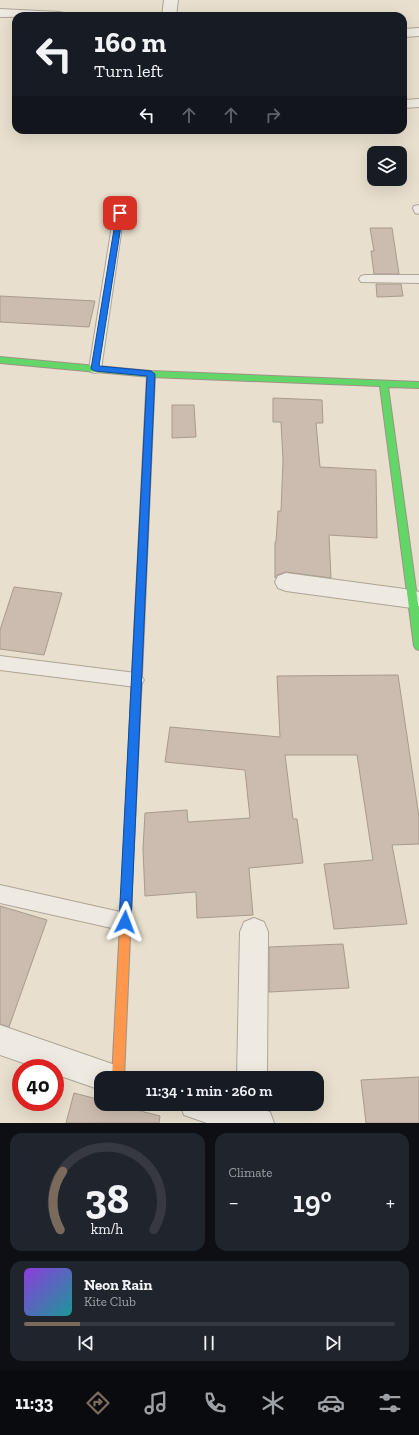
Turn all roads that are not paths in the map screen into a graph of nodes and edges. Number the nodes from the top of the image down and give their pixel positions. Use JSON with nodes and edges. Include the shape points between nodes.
{"nodes":[{"id":1,"x":171,"y":0,"type":"edge"},
{"id":2,"x":0,"y":12,"type":"edge"},
{"id":3,"x":170,"y":12,"type":"edge"},
{"id":4,"x":12,"y":13,"type":"edge"},
{"id":5,"x":419,"y":32,"type":"edge"},
{"id":6,"x":407,"y":33,"type":"edge"},
{"id":7,"x":419,"y":103,"type":"edge"},
{"id":8,"x":407,"y":104,"type":"edge"},
{"id":9,"x":418,"y":208,"type":"edge"},
{"id":10,"x":419,"y":212,"type":"edge"},
{"id":11,"x":120,"y":213,"type":"dead end"},
{"id":12,"x":365,"y":279,"type":"dead end"},
{"id":13,"x":419,"y":279,"type":"edge"},
{"id":14,"x":0,"y":360,"type":"edge"},
{"id":15,"x":95,"y":369,"type":"junction"},
{"id":16,"x":151,"y":374,"type":"junction"},
{"id":17,"x":384,"y":384,"type":"junction"},
{"id":18,"x":419,"y":385,"type":"edge"},
{"id":19,"x":286,"y":582,"type":"dead end"},
{"id":20,"x":412,"y":599,"type":"junction"},
{"id":21,"x":419,"y":646,"type":"edge"},
{"id":22,"x":0,"y":663,"type":"edge"},
{"id":23,"x":136,"y":680,"type":"junction"},
{"id":24,"x":0,"y":894,"type":"edge"},
{"id":25,"x":125,"y":922,"type":"junction"},
{"id":26,"x":254,"y":932,"type":"dead end"},
{"id":27,"x":0,"y":1040,"type":"edge"},
{"id":28,"x":118,"y":1071,"type":"edge"},
{"id":29,"x":252,"y":1071,"type":"edge"},
{"id":30,"x":94,"y":1072,"type":"edge"},
{"id":31,"x":229,"y":1111,"type":"edge"},
{"id":32,"x":254,"y":1116,"type":"edge"}],
"edges":[{"from":1,"to":3,"type":"street"},
{"from":2,"to":4,"type":"street"},
{"from":5,"to":6,"type":"street"},
{"from":7,"to":8,"type":"street"},
{"from":9,"to":10,"type":"lane"},
{"from":11,"to":15,"type":"lane"},
{"from":12,"to":13,"type":"lane"},
{"from":14,"to":15,"type":"street"},
{"from":15,"to":16,"type":"street"},
{"from":16,"to":17,"type":"street"},
{"from":16,"to":23,"type":"street"},
{"from":17,"to":18,"type":"street"},
{"from":17,"to":20,"type":"street"},
{"from":19,"to":20,"type":"street"},
{"from":20,"to":21,"type":"street"},
{"from":22,"to":23,"type":"lane"},
{"from":23,"to":25,"type":"street"},
{"from":24,"to":25,"type":"lane"},
{"from":25,"to":28,"type":"street"},
{"from":26,"to":29,"type":"street"},
{"from":27,"to":30,"type":"street"},
{"from":31,"to":32,"type":"street"}]}
